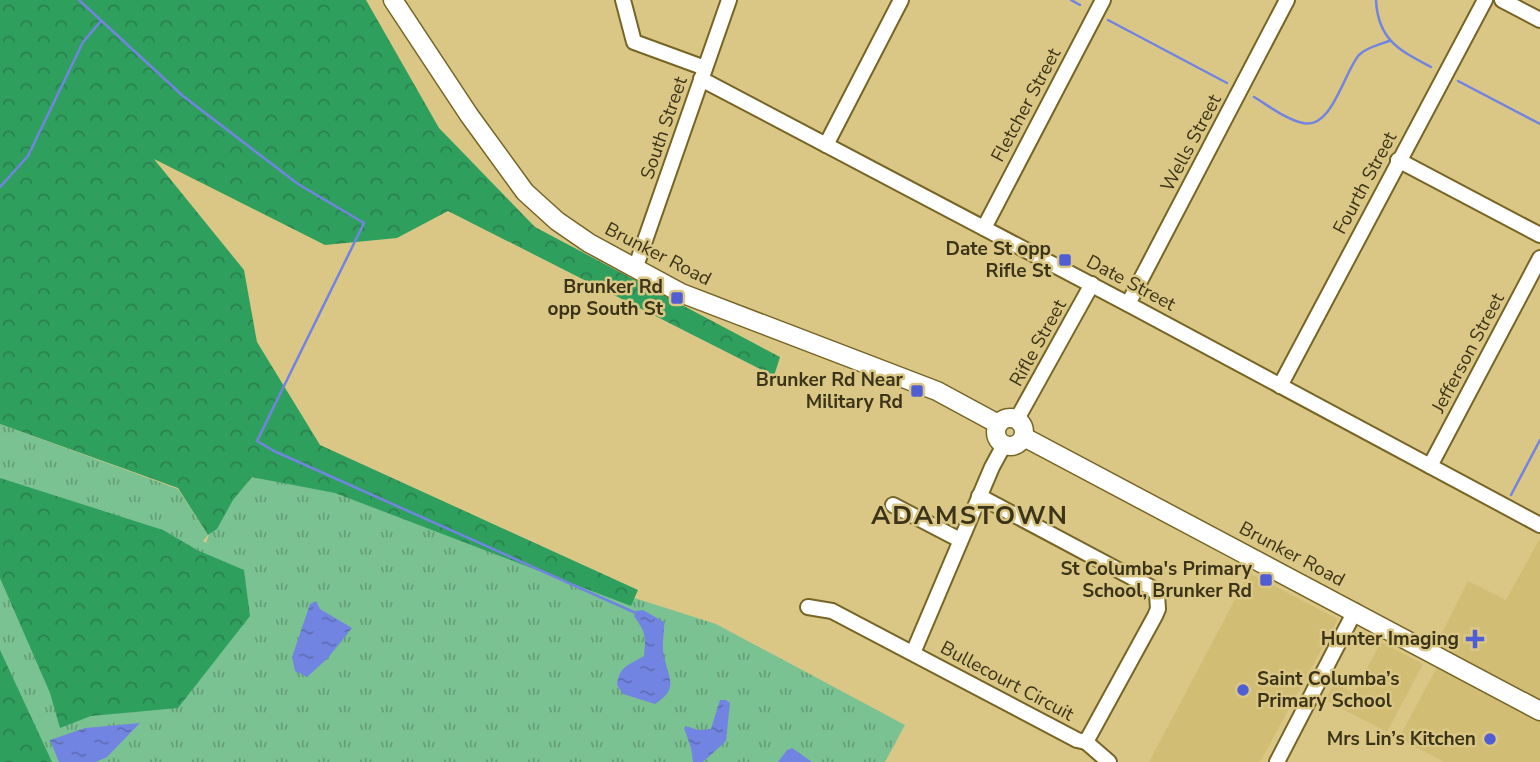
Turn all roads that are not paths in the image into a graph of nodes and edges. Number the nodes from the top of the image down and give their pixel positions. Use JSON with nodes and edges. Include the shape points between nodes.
{"nodes":[{"id":1,"x":393,"y":0,"type":"edge"},
{"id":2,"x":623,"y":0,"type":"edge"},
{"id":3,"x":729,"y":0,"type":"edge"},
{"id":4,"x":901,"y":0,"type":"edge"},
{"id":5,"x":1102,"y":0,"type":"edge"},
{"id":6,"x":1287,"y":0,"type":"edge"},
{"id":7,"x":1485,"y":0,"type":"edge"},
{"id":8,"x":1502,"y":0,"type":"edge"},
{"id":9,"x":1540,"y":20,"type":"edge"},
{"id":10,"x":703,"y":74,"type":"junction"},
{"id":11,"x":826,"y":145,"type":"junction"},
{"id":12,"x":1398,"y":160,"type":"junction"},
{"id":13,"x":984,"y":228,"type":"junction"},
{"id":14,"x":1540,"y":235,"type":"edge"},
{"id":15,"x":1540,"y":258,"type":"edge"},
{"id":16,"x":635,"y":269,"type":"junction"},
{"id":17,"x":1092,"y":284,"type":"junction"},
{"id":18,"x":1128,"y":303,"type":"junction"},
{"id":19,"x":1280,"y":386,"type":"junction"},
{"id":20,"x":1017,"y":419,"type":"junction"},
{"id":21,"x":999,"y":424,"type":"junction"},
{"id":22,"x":1024,"y":437,"type":"junction"},
{"id":23,"x":1004,"y":445,"type":"junction"},
{"id":24,"x":1430,"y":466,"type":"junction"},
{"id":25,"x":979,"y":496,"type":"junction"},
{"id":26,"x":893,"y":505,"type":"dead end"},
{"id":27,"x":1540,"y":525,"type":"edge"},
{"id":28,"x":960,"y":540,"type":"junction"},
{"id":29,"x":808,"y":607,"type":"dead end"},
{"id":30,"x":1355,"y":611,"type":"junction"},
{"id":31,"x":913,"y":653,"type":"junction"},
{"id":32,"x":1540,"y":711,"type":"edge"},
{"id":33,"x":1086,"y":742,"type":"junction"},
{"id":34,"x":1109,"y":762,"type":"edge"},
{"id":35,"x":1277,"y":762,"type":"edge"}],
"edges":[{"from":1,"to":16,"type":"main road","name":"Brunker Road","via":[[525,192],[556,221]]},
{"from":2,"to":10,"type":"street","name":"Date Street","via":[[634,42]]},
{"from":3,"to":10,"type":"street","name":"South Street"},
{"from":4,"to":11,"type":"street"},
{"from":5,"to":13,"type":"street","name":"Fletcher Street"},
{"from":6,"to":18,"type":"street","name":"Wells Street"},
{"from":7,"to":12,"type":"street","name":"Fourth Street"},
{"from":8,"to":9,"type":"street"},
{"from":10,"to":11,"type":"street","name":"Date Street"},
{"from":10,"to":16,"type":"street","name":"South Street"},
{"from":11,"to":13,"type":"street","name":"Date Street"},
{"from":12,"to":14,"type":"street"},
{"from":12,"to":19,"type":"street","name":"Fourth Street"},
{"from":13,"to":17,"type":"street","name":"Date Street"},
{"from":15,"to":24,"type":"street","name":"Jefferson Street"},
{"from":16,"to":21,"type":"main road","name":"Brunker Road","via":[[681,292],[937,391]]},
{"from":17,"to":18,"type":"street","name":"Date Street"},
{"from":17,"to":20,"type":"street","name":"Rifle Street"},
{"from":18,"to":19,"type":"street","name":"Date Street"},
{"from":19,"to":24,"type":"street","name":"Date Street"},
{"from":20,"to":21,"type":"main road","via":[[1007,418]]},
{"from":20,"to":22,"type":"main road","via":[[1024,427]]},
{"from":21,"to":23,"type":"main road","via":[[997,436]]},
{"from":22,"to":23,"type":"main road","via":[[1016,445]]},
{"from":22,"to":30,"type":"main road","name":"Brunker Road"},
{"from":23,"to":25,"type":"street","name":"Bullecourt Circuit"},
{"from":24,"to":27,"type":"street","name":"Date Street"},
{"from":25,"to":28,"type":"street","name":"Bullecourt Circuit"},
{"from":25,"to":33,"type":"street","name":"Bullecourt Circuit","via":[[1157,594],[1155,616]]},
{"from":26,"to":28,"type":"street"},
{"from":28,"to":31,"type":"street","name":"Bullecourt Circuit"},
{"from":29,"to":31,"type":"street","via":[[832,611]]},
{"from":30,"to":32,"type":"main road","name":"Brunker Road"},
{"from":30,"to":35,"type":"street"},
{"from":31,"to":33,"type":"street","name":"Bullecourt Circuit"},
{"from":33,"to":34,"type":"street","name":"Bullecourt Circuit"}]}
